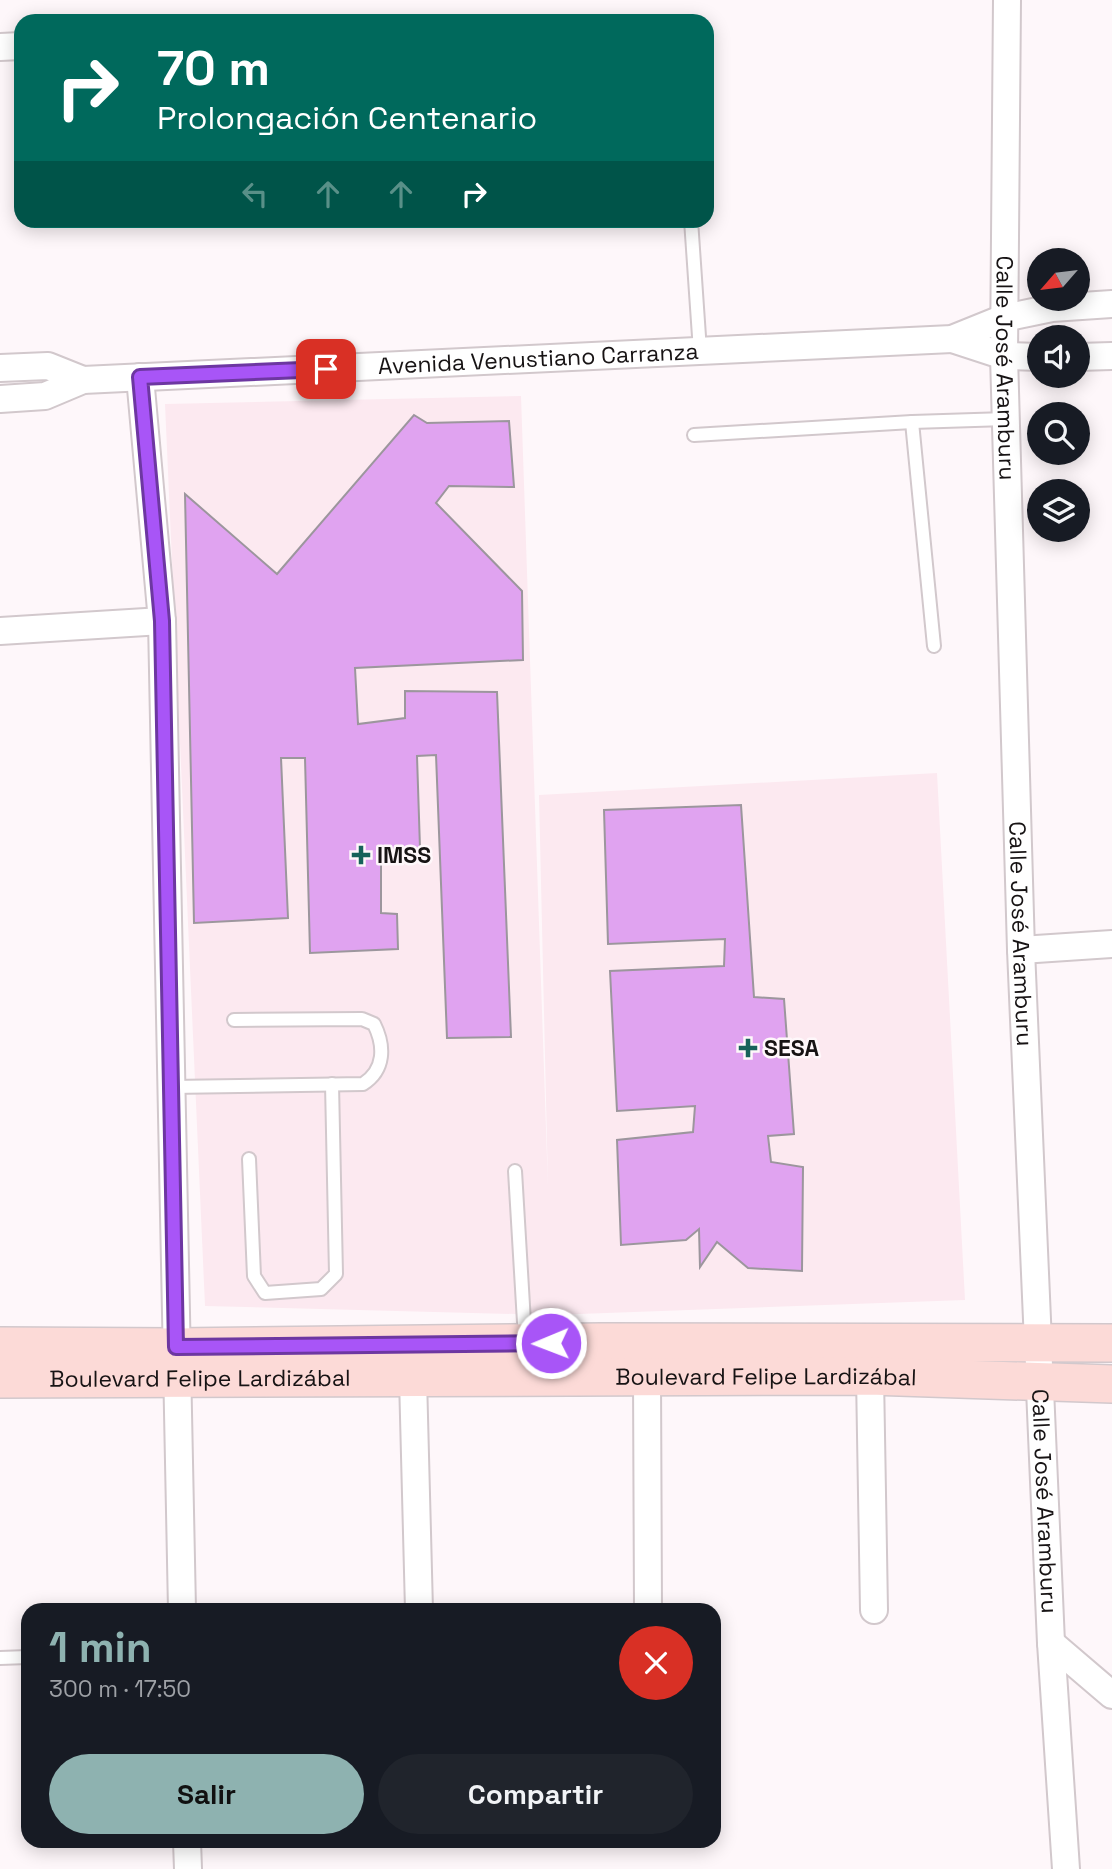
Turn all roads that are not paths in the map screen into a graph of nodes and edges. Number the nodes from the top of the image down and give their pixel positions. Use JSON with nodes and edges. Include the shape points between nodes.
{"nodes":[{"id":1,"x":1007,"y":0,"type":"edge"},
{"id":2,"x":692,"y":228,"type":"edge"},
{"id":3,"x":1112,"y":304,"type":"edge"},
{"id":4,"x":1004,"y":318,"type":"junction"},
{"id":5,"x":952,"y":339,"type":"junction"},
{"id":6,"x":700,"y":351,"type":"junction"},
{"id":7,"x":1004,"y":356,"type":"junction"},
{"id":8,"x":1112,"y":356,"type":"edge"},
{"id":9,"x":1027,"y":357,"type":"edge"},
{"id":10,"x":1090,"y":357,"type":"edge"},
{"id":11,"x":0,"y":368,"type":"edge"},
{"id":12,"x":140,"y":377,"type":"junction"},
{"id":13,"x":83,"y":380,"type":"junction"},
{"id":14,"x":0,"y":399,"type":"edge"},
{"id":15,"x":1006,"y":419,"type":"junction"},
{"id":16,"x":912,"y":422,"type":"junction"},
{"id":17,"x":694,"y":435,"type":"dead end"},
{"id":18,"x":162,"y":621,"type":"junction"},
{"id":19,"x":0,"y":631,"type":"edge"},
{"id":20,"x":934,"y":646,"type":"dead end"},
{"id":21,"x":1112,"y":944,"type":"edge"},
{"id":22,"x":1021,"y":950,"type":"junction"},
{"id":23,"x":234,"y":1020,"type":"dead end"},
{"id":24,"x":332,"y":1084,"type":"junction"},
{"id":25,"x":171,"y":1087,"type":"junction"},
{"id":26,"x":249,"y":1159,"type":"dead end"},
{"id":27,"x":515,"y":1171,"type":"dead end"},
{"id":28,"x":525,"y":1343,"type":"junction"},
{"id":29,"x":1112,"y":1343,"type":"edge"},
{"id":30,"x":1039,"y":1344,"type":"junction"},
{"id":31,"x":0,"y":1346,"type":"edge"},
{"id":32,"x":603,"y":1360,"type":"junction"},
{"id":33,"x":176,"y":1363,"type":"junction"},
{"id":34,"x":870,"y":1376,"type":"junction"},
{"id":35,"x":648,"y":1377,"type":"junction"},
{"id":36,"x":413,"y":1378,"type":"junction"},
{"id":37,"x":0,"y":1379,"type":"edge"},
{"id":38,"x":1040,"y":1382,"type":"junction"},
{"id":39,"x":1112,"y":1384,"type":"edge"},
{"id":40,"x":182,"y":1603,"type":"edge"},
{"id":41,"x":419,"y":1603,"type":"edge"},
{"id":42,"x":648,"y":1603,"type":"edge"},
{"id":43,"x":874,"y":1611,"type":"dead end"},
{"id":44,"x":1051,"y":1643,"type":"junction"},
{"id":45,"x":21,"y":1657,"type":"edge"},
{"id":46,"x":0,"y":1658,"type":"edge"},
{"id":47,"x":1112,"y":1695,"type":"edge"},
{"id":48,"x":187,"y":1848,"type":"edge"},
{"id":49,"x":188,"y":1869,"type":"edge"},
{"id":50,"x":1066,"y":1869,"type":"edge"}],
"edges":[{"from":1,"to":4,"type":"street","name":"Calle José Aramburu"},
{"from":2,"to":6,"type":"lane"},
{"from":3,"to":4,"type":"street","name":"Avenida Venustiano Carranza","via":[[1052,308]]},
{"from":4,"to":5,"type":"street","name":"Avenida Venustiano Carranza"},
{"from":4,"to":7,"type":"street","name":"Calle José Aramburu"},
{"from":5,"to":6,"type":"street","name":"Avenida Venustiano Carranza"},
{"from":5,"to":7,"type":"street","name":"Avenida Venustiano Carranza"},
{"from":6,"to":12,"type":"street","name":"Avenida Venustiano Carranza"},
{"from":7,"to":9,"type":"street","name":"Avenida Venustiano Carranza"},
{"from":7,"to":15,"type":"street","name":"Calle José Aramburu"},
{"from":8,"to":10,"type":"street"},
{"from":11,"to":13,"type":"street","name":"Avenida Venustiano Carranza","via":[[48,366]]},
{"from":12,"to":13,"type":"street","name":"Avenida Venustiano Carranza"},
{"from":12,"to":18,"type":"street"},
{"from":13,"to":14,"type":"street","name":"Avenida Venustiano Carranza","via":[[45,396]]},
{"from":15,"to":16,"type":"lane"},
{"from":15,"to":22,"type":"street","name":"Calle José Aramburu"},
{"from":16,"to":17,"type":"lane"},
{"from":16,"to":20,"type":"lane"},
{"from":18,"to":19,"type":"street"},
{"from":18,"to":25,"type":"street"},
{"from":21,"to":22,"type":"street"},
{"from":22,"to":30,"type":"street","name":"Calle José Aramburu"},
{"from":23,"to":24,"type":"lane","via":[[362,1019],[374,1024],[380,1035],[380,1065],[374,1077],[363,1084]]},
{"from":24,"to":25,"type":"lane"},
{"from":24,"to":26,"type":"lane","via":[[336,1274],[321,1289],[265,1293],[254,1276]]},
{"from":25,"to":33,"type":"street"},
{"from":27,"to":28,"type":"lane"},
{"from":28,"to":32,"type":"main road","name":"Boulevard Felipe Lardizábal"},
{"from":28,"to":33,"type":"main road","name":"Boulevard Felipe Lardizábal"},
{"from":29,"to":30,"type":"main road","name":"Boulevard Felipe Lardizábal"},
{"from":30,"to":32,"type":"main road","name":"Boulevard Felipe Lardizábal"},
{"from":30,"to":38,"type":"street","name":"Calle José Aramburu"},
{"from":31,"to":33,"type":"main road","name":"Boulevard Felipe Lardizábal"},
{"from":32,"to":35,"type":"main road","name":"Boulevard Felipe Lardizábal"},
{"from":32,"to":36,"type":"main road","name":"Boulevard Felipe Lardizábal"},
{"from":33,"to":36,"type":"main road","name":"Boulevard Felipe Lardizábal"},
{"from":33,"to":37,"type":"main road","name":"Boulevard Felipe Lardizábal"},
{"from":33,"to":40,"type":"street"},
{"from":34,"to":35,"type":"main road","name":"Boulevard Felipe Lardizábal"},
{"from":34,"to":38,"type":"main road","name":"Boulevard Felipe Lardizábal"},
{"from":34,"to":43,"type":"street"},
{"from":35,"to":42,"type":"street"},
{"from":36,"to":41,"type":"street"},
{"from":38,"to":39,"type":"main road","name":"Boulevard Felipe Lardizábal"},
{"from":38,"to":44,"type":"street","name":"Calle José Aramburu"},
{"from":44,"to":47,"type":"street"},
{"from":44,"to":50,"type":"street","name":"Calle José Aramburu"},
{"from":45,"to":46,"type":"lane"},
{"from":48,"to":49,"type":"street"}]}
